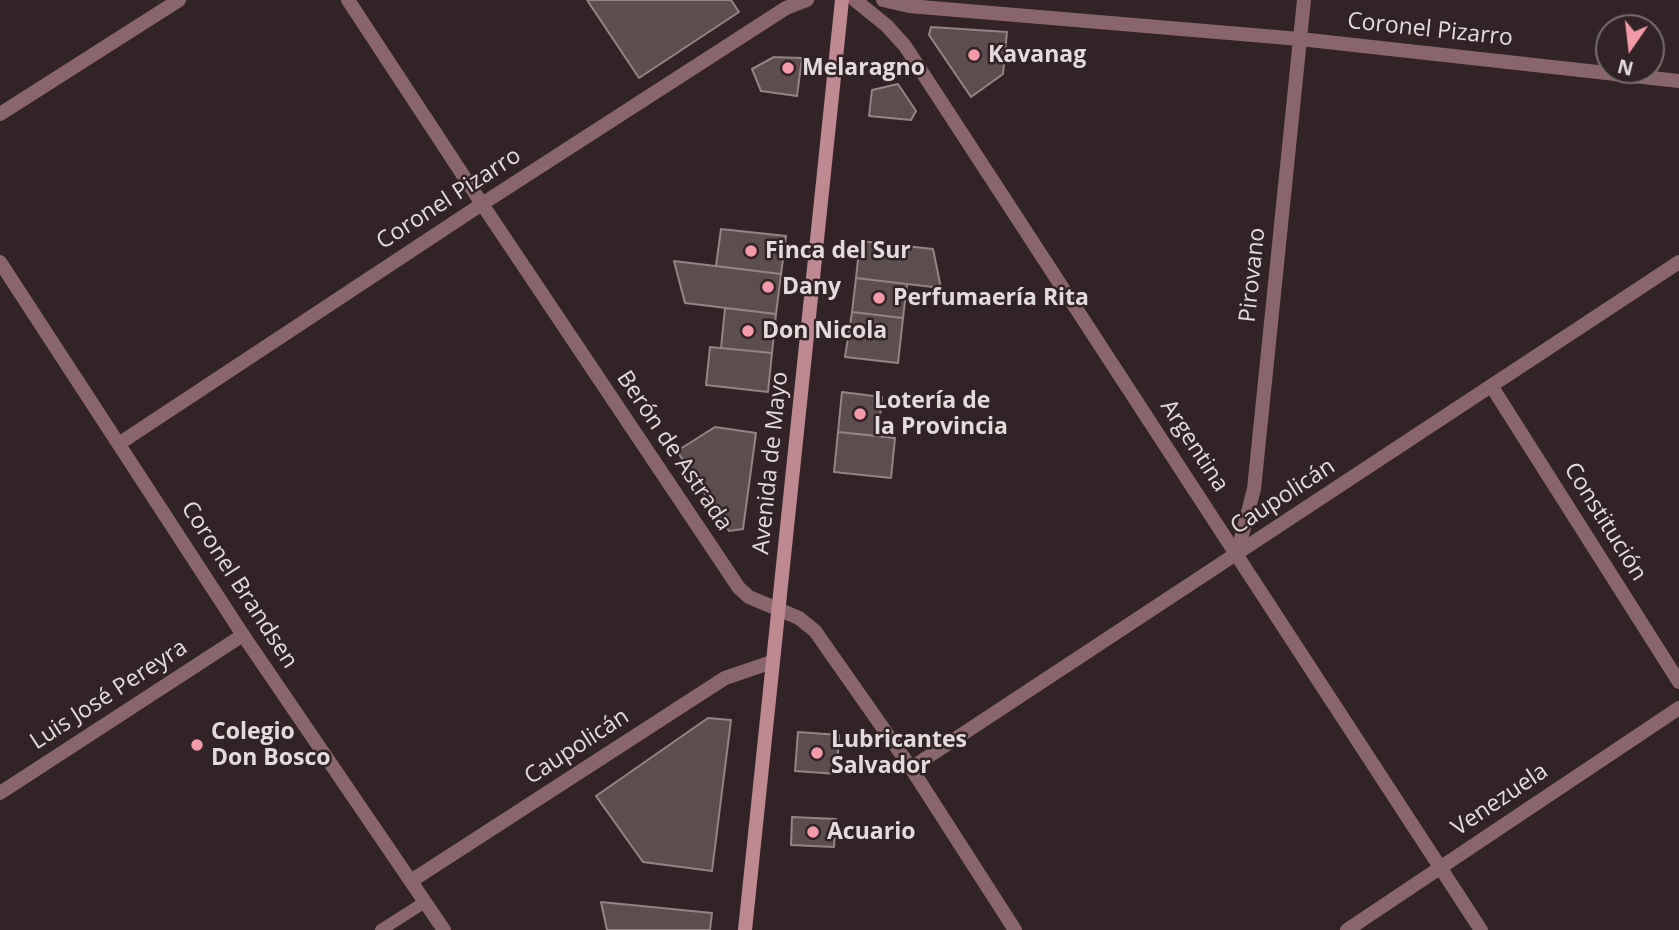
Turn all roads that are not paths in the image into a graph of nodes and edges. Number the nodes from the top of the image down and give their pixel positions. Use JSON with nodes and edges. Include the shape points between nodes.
{"nodes":[{"id":1,"x":179,"y":0,"type":"edge"},
{"id":2,"x":348,"y":0,"type":"edge"},
{"id":3,"x":807,"y":0,"type":"edge"},
{"id":4,"x":842,"y":0,"type":"edge"},
{"id":5,"x":855,"y":0,"type":"edge"},
{"id":6,"x":883,"y":0,"type":"edge"},
{"id":7,"x":1304,"y":0,"type":"edge"},
{"id":8,"x":1300,"y":38,"type":"junction"},
{"id":9,"x":1679,"y":81,"type":"edge"},
{"id":10,"x":0,"y":114,"type":"edge"},
{"id":11,"x":482,"y":204,"type":"junction"},
{"id":12,"x":1679,"y":262,"type":"edge"},
{"id":13,"x":2,"y":270,"type":"edge"},
{"id":14,"x":1492,"y":387,"type":"junction"},
{"id":15,"x":120,"y":443,"type":"junction"},
{"id":16,"x":1237,"y":554,"type":"junction"},
{"id":17,"x":778,"y":610,"type":"junction"},
{"id":18,"x":243,"y":635,"type":"junction"},
{"id":19,"x":772,"y":662,"type":"junction"},
{"id":20,"x":1679,"y":682,"type":"edge"},
{"id":21,"x":1679,"y":708,"type":"edge"},
{"id":22,"x":911,"y":768,"type":"junction"},
{"id":23,"x":0,"y":793,"type":"edge"},
{"id":24,"x":1440,"y":868,"type":"junction"},
{"id":25,"x":411,"y":881,"type":"junction"},
{"id":26,"x":425,"y":902,"type":"junction"},
{"id":27,"x":381,"y":930,"type":"edge"},
{"id":28,"x":443,"y":930,"type":"edge"},
{"id":29,"x":745,"y":930,"type":"edge"},
{"id":30,"x":1015,"y":930,"type":"edge"},
{"id":31,"x":1347,"y":930,"type":"edge"},
{"id":32,"x":1480,"y":930,"type":"edge"}],
"edges":[{"from":1,"to":10,"type":"street"},
{"from":2,"to":11,"type":"street","name":"Berón de Astrada"},
{"from":3,"to":11,"type":"street","name":"Coronel Pizarro","via":[[786,8]]},
{"from":4,"to":17,"type":"main road","name":"Avenida de Mayo"},
{"from":5,"to":16,"type":"street","name":"Argentina","via":[[905,46]]},
{"from":6,"to":8,"type":"street","name":"Coronel Pizarro","via":[[909,6]]},
{"from":7,"to":8,"type":"street","name":"Pirovano"},
{"from":8,"to":9,"type":"street","name":"Coronel Pizarro"},
{"from":8,"to":16,"type":"street","name":"Pirovano","via":[[1254,489]]},
{"from":11,"to":15,"type":"street","name":"Coronel Pizarro"},
{"from":11,"to":17,"type":"street","name":"Berón de Astrada","via":[[739,588]]},
{"from":12,"to":14,"type":"street","name":"Caupolicán"},
{"from":13,"to":15,"type":"street","name":"Coronel Brandsen"},
{"from":14,"to":16,"type":"street","name":"Caupolicán"},
{"from":14,"to":20,"type":"street","name":"Constitución"},
{"from":15,"to":18,"type":"street","name":"Coronel Brandsen"},
{"from":16,"to":22,"type":"street","name":"Caupolicán"},
{"from":16,"to":24,"type":"street","name":"Argentina"},
{"from":17,"to":19,"type":"main road","name":"Avenida de Mayo"},
{"from":17,"to":22,"type":"street","name":"Berón de Astrada","via":[[815,631]]},
{"from":18,"to":23,"type":"street","name":"Luis José Pereyra"},
{"from":18,"to":25,"type":"street","name":"Coronel Brandsen"},
{"from":19,"to":25,"type":"street","name":"Caupolicán","via":[[725,678]]},
{"from":19,"to":29,"type":"main road","name":"Avenida de Mayo"},
{"from":21,"to":24,"type":"street","name":"Venezuela"},
{"from":22,"to":30,"type":"street","name":"Berón de Astrada"},
{"from":24,"to":31,"type":"street","name":"Venezuela"},
{"from":24,"to":32,"type":"street","name":"Argentina"},
{"from":25,"to":26,"type":"street","name":"Coronel Brandsen"},
{"from":26,"to":27,"type":"lane"},
{"from":26,"to":28,"type":"street","name":"Coronel Brandsen"}]}
